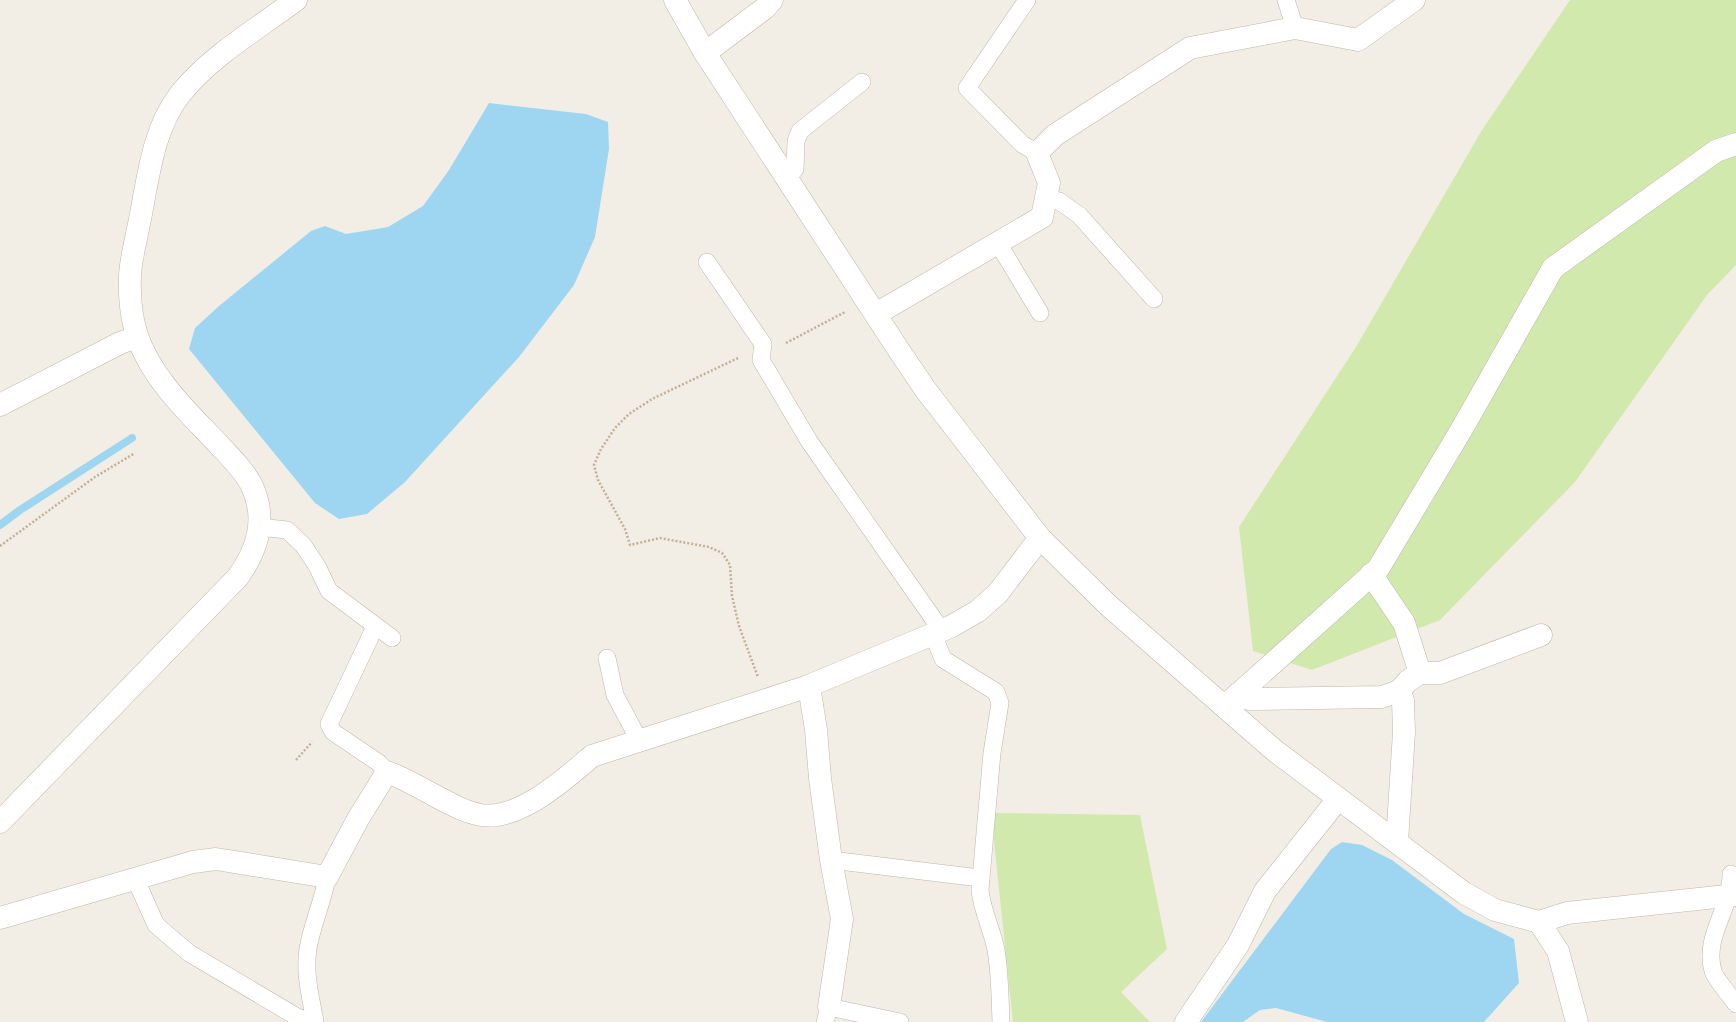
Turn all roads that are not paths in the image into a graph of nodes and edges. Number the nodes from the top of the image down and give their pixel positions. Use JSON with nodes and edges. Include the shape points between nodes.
{"nodes":[{"id":1,"x":296,"y":0,"type":"edge"},
{"id":2,"x":675,"y":0,"type":"edge"},
{"id":3,"x":772,"y":0,"type":"edge"},
{"id":4,"x":1027,"y":0,"type":"edge"},
{"id":5,"x":1286,"y":0,"type":"edge"},
{"id":6,"x":1414,"y":0,"type":"edge"},
{"id":7,"x":1296,"y":28,"type":"junction"},
{"id":8,"x":705,"y":53,"type":"junction"},
{"id":9,"x":862,"y":82,"type":"dead end"},
{"id":10,"x":1736,"y":144,"type":"edge"},
{"id":11,"x":1037,"y":153,"type":"junction"},
{"id":12,"x":787,"y":179,"type":"junction"},
{"id":13,"x":1045,"y":199,"type":"junction"},
{"id":14,"x":998,"y":243,"type":"junction"},
{"id":15,"x":707,"y":262,"type":"dead end"},
{"id":16,"x":1154,"y":299,"type":"dead end"},
{"id":17,"x":871,"y":308,"type":"junction"},
{"id":18,"x":1040,"y":313,"type":"dead end"},
{"id":19,"x":137,"y":337,"type":"junction"},
{"id":20,"x":0,"y":405,"type":"edge"},
{"id":21,"x":259,"y":527,"type":"junction"},
{"id":22,"x":1040,"y":538,"type":"junction"},
{"id":23,"x":1371,"y":574,"type":"junction"},
{"id":24,"x":375,"y":627,"type":"junction"},
{"id":25,"x":938,"y":632,"type":"junction"},
{"id":26,"x":1541,"y":636,"type":"dead end"},
{"id":27,"x":392,"y":638,"type":"dead end"},
{"id":28,"x":607,"y":658,"type":"dead end"},
{"id":29,"x":1420,"y":673,"type":"junction"},
{"id":30,"x":809,"y":686,"type":"junction"},
{"id":31,"x":1399,"y":691,"type":"junction"},
{"id":32,"x":1231,"y":700,"type":"junction"},
{"id":33,"x":639,"y":740,"type":"junction"},
{"id":34,"x":387,"y":772,"type":"junction"},
{"id":35,"x":1338,"y":799,"type":"junction"},
{"id":36,"x":0,"y":822,"type":"edge"},
{"id":37,"x":1397,"y":842,"type":"junction"},
{"id":38,"x":831,"y":860,"type":"junction"},
{"id":39,"x":327,"y":877,"type":"junction"},
{"id":40,"x":135,"y":878,"type":"junction"},
{"id":41,"x":980,"y":878,"type":"junction"},
{"id":42,"x":1732,"y":888,"type":"edge"},
{"id":43,"x":0,"y":918,"type":"edge"},
{"id":44,"x":1539,"y":922,"type":"junction"},
{"id":45,"x":1736,"y":1004,"type":"edge"},
{"id":46,"x":827,"y":1015,"type":"edge"},
{"id":47,"x":311,"y":1022,"type":"edge"},
{"id":48,"x":315,"y":1022,"type":"edge"},
{"id":49,"x":900,"y":1022,"type":"edge"},
{"id":50,"x":1001,"y":1022,"type":"edge"},
{"id":51,"x":1186,"y":1022,"type":"edge"},
{"id":52,"x":1577,"y":1022,"type":"edge"}],
"edges":[{"from":1,"to":19,"type":"street","via":[[212,62],[180,94],[162,125],[151,161],[130,273]]},
{"from":2,"to":8,"type":"street"},
{"from":3,"to":8,"type":"street"},
{"from":4,"to":11,"type":"lane","via":[[967,88],[1022,144]]},
{"from":5,"to":7,"type":"lane"},
{"from":6,"to":7,"type":"street","via":[[1358,40]]},
{"from":7,"to":11,"type":"street","via":[[1190,48],[1055,135]]},
{"from":8,"to":12,"type":"street"},
{"from":9,"to":12,"type":"lane","via":[[800,131],[796,141],[795,169]]},
{"from":10,"to":23,"type":"street","via":[[1716,151],[1553,268],[1463,427],[1378,569]]},
{"from":11,"to":13,"type":"street","via":[[1049,183]]},
{"from":12,"to":17,"type":"street"},
{"from":13,"to":14,"type":"street","via":[[1042,217]]},
{"from":13,"to":16,"type":"lane","via":[[1059,202],[1079,215]]},
{"from":14,"to":17,"type":"street"},
{"from":14,"to":18,"type":"lane"},
{"from":15,"to":25,"type":"lane","via":[[763,344],[761,360],[809,441]]},
{"from":17,"to":22,"type":"street","via":[[925,389]]},
{"from":19,"to":20,"type":"street","via":[[120,343]]},
{"from":19,"to":21,"type":"street","via":[[153,368],[169,391],[243,471],[252,486]]},
{"from":21,"to":24,"type":"lane","via":[[287,530],[303,545],[329,591]]},
{"from":21,"to":36,"type":"street","via":[[254,552],[238,576]]},
{"from":22,"to":25,"type":"street","via":[[998,593],[978,611]]},
{"from":22,"to":32,"type":"street","via":[[1108,605]]},
{"from":23,"to":29,"type":"street","via":[[1404,623]]},
{"from":23,"to":32,"type":"street"},
{"from":24,"to":27,"type":"lane"},
{"from":24,"to":34,"type":"lane","via":[[329,724],[333,732],[379,763]]},
{"from":25,"to":30,"type":"street"},
{"from":25,"to":41,"type":"lane","via":[[942,659],[996,692],[1000,703],[992,753]]},
{"from":26,"to":29,"type":"street","via":[[1440,672]]},
{"from":28,"to":33,"type":"lane","via":[[615,695]]},
{"from":29,"to":31,"type":"street"},
{"from":30,"to":33,"type":"street"},
{"from":30,"to":38,"type":"street"},
{"from":31,"to":32,"type":"street","via":[[1382,697]]},
{"from":31,"to":37,"type":"street","via":[[1403,700],[1404,732]]},
{"from":32,"to":35,"type":"street","via":[[1274,750]]},
{"from":33,"to":34,"type":"street","via":[[592,756],[567,778],[530,803],[507,812],[482,815],[450,804],[405,778]]},
{"from":34,"to":39,"type":"street"},
{"from":35,"to":37,"type":"street"},
{"from":35,"to":51,"type":"street","via":[[1266,891],[1238,945]]},
{"from":37,"to":44,"type":"street","via":[[1464,893],[1496,910]]},
{"from":38,"to":41,"type":"lane"},
{"from":38,"to":46,"type":"street","via":[[842,919]]},
{"from":39,"to":40,"type":"street","via":[[216,859],[193,862]]},
{"from":39,"to":48,"type":"lane","via":[[308,949],[306,977]]},
{"from":40,"to":43,"type":"street"},
{"from":40,"to":47,"type":"lane","via":[[156,925],[189,953],[297,1018]]},
{"from":41,"to":50,"type":"lane","via":[[982,905],[996,951]]},
{"from":42,"to":44,"type":"street","via":[[1568,913]]},
{"from":42,"to":45,"type":"lane","via":[[1715,928],[1711,959],[1713,972]]},
{"from":44,"to":52,"type":"street","via":[[1558,951]]},
{"from":46,"to":49,"type":"lane"}]}
